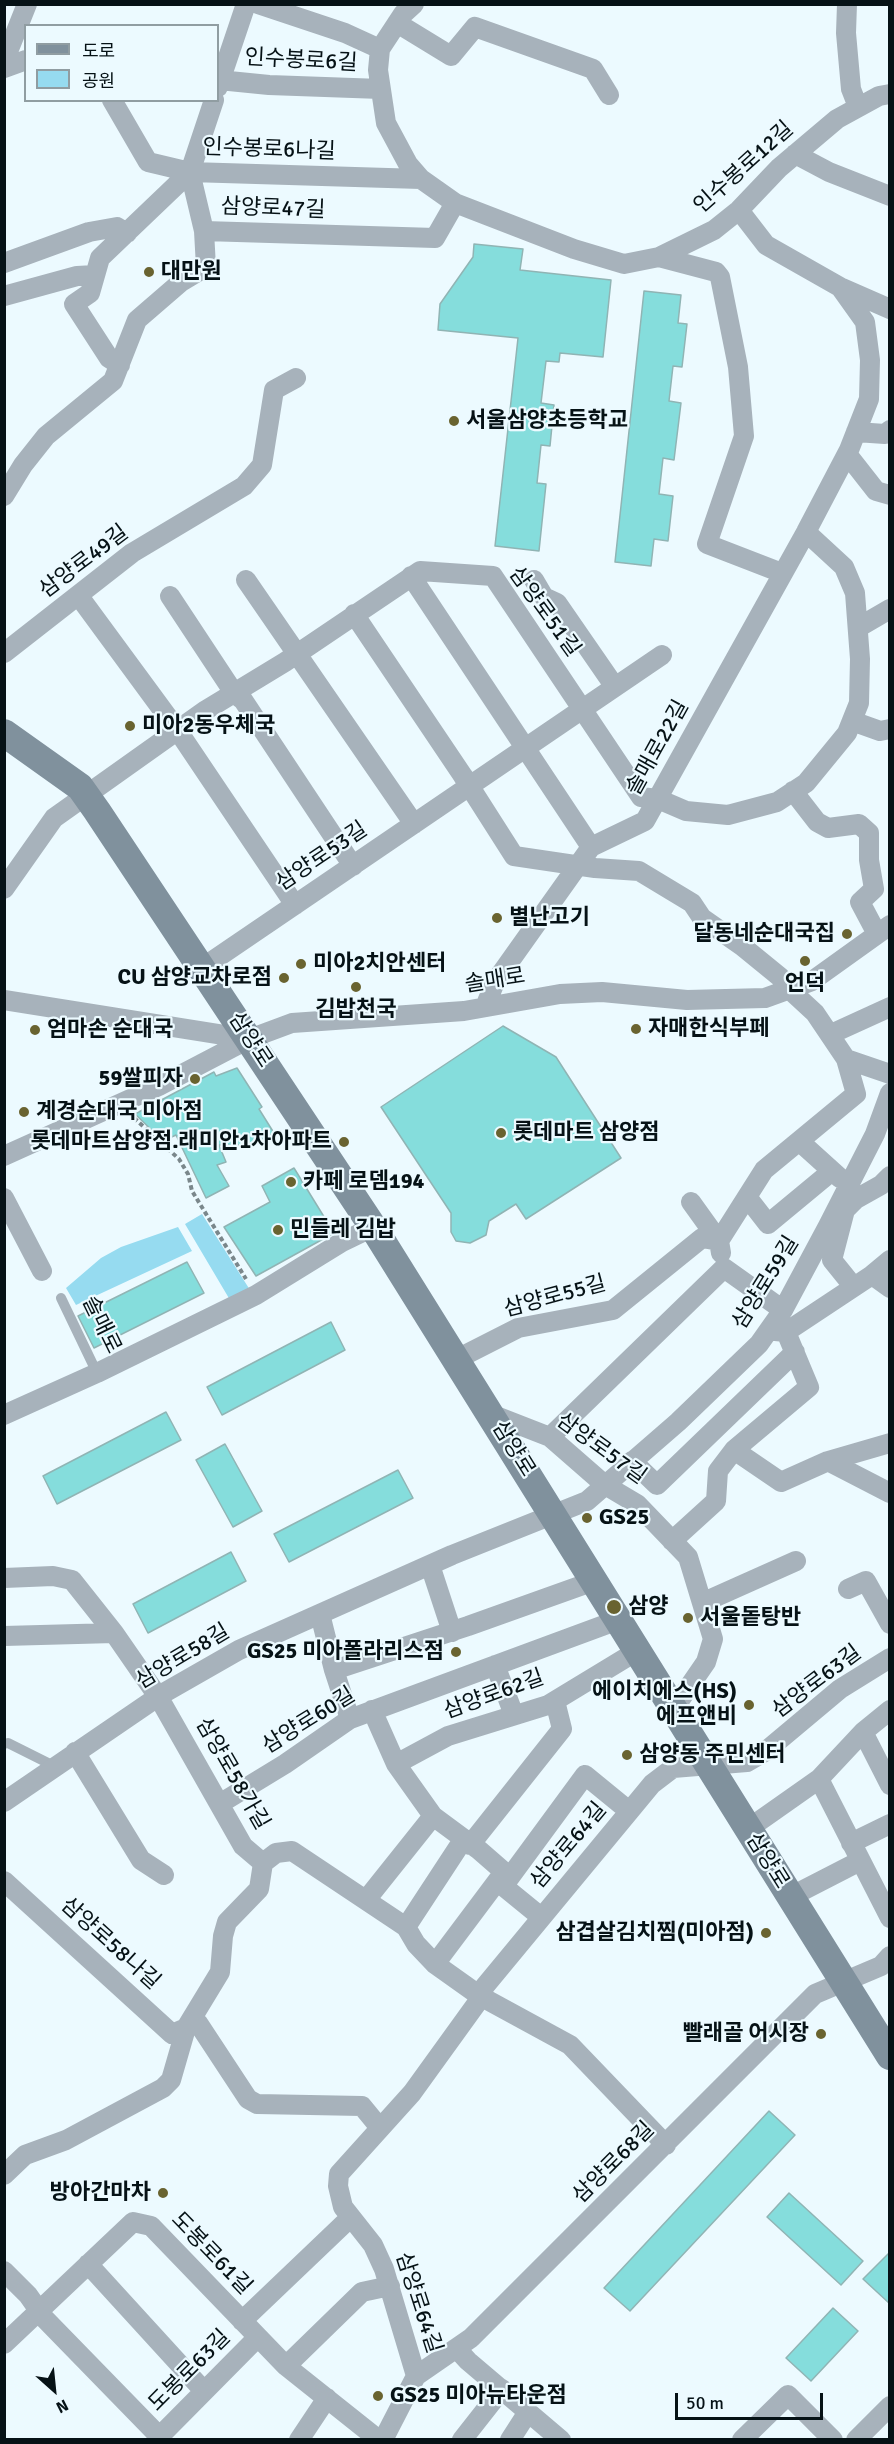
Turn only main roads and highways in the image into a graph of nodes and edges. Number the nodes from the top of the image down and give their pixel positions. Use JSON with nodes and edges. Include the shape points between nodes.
{"nodes":[{"id":1,"x":4,"y":733,"type":"edge"},
{"id":2,"x":890,"y":2056,"type":"edge"}],
"edges":[{"from":1,"to":2,"type":"main road","name":"삼양로","via":[[80,787],[202,968],[457,1359]]}]}
